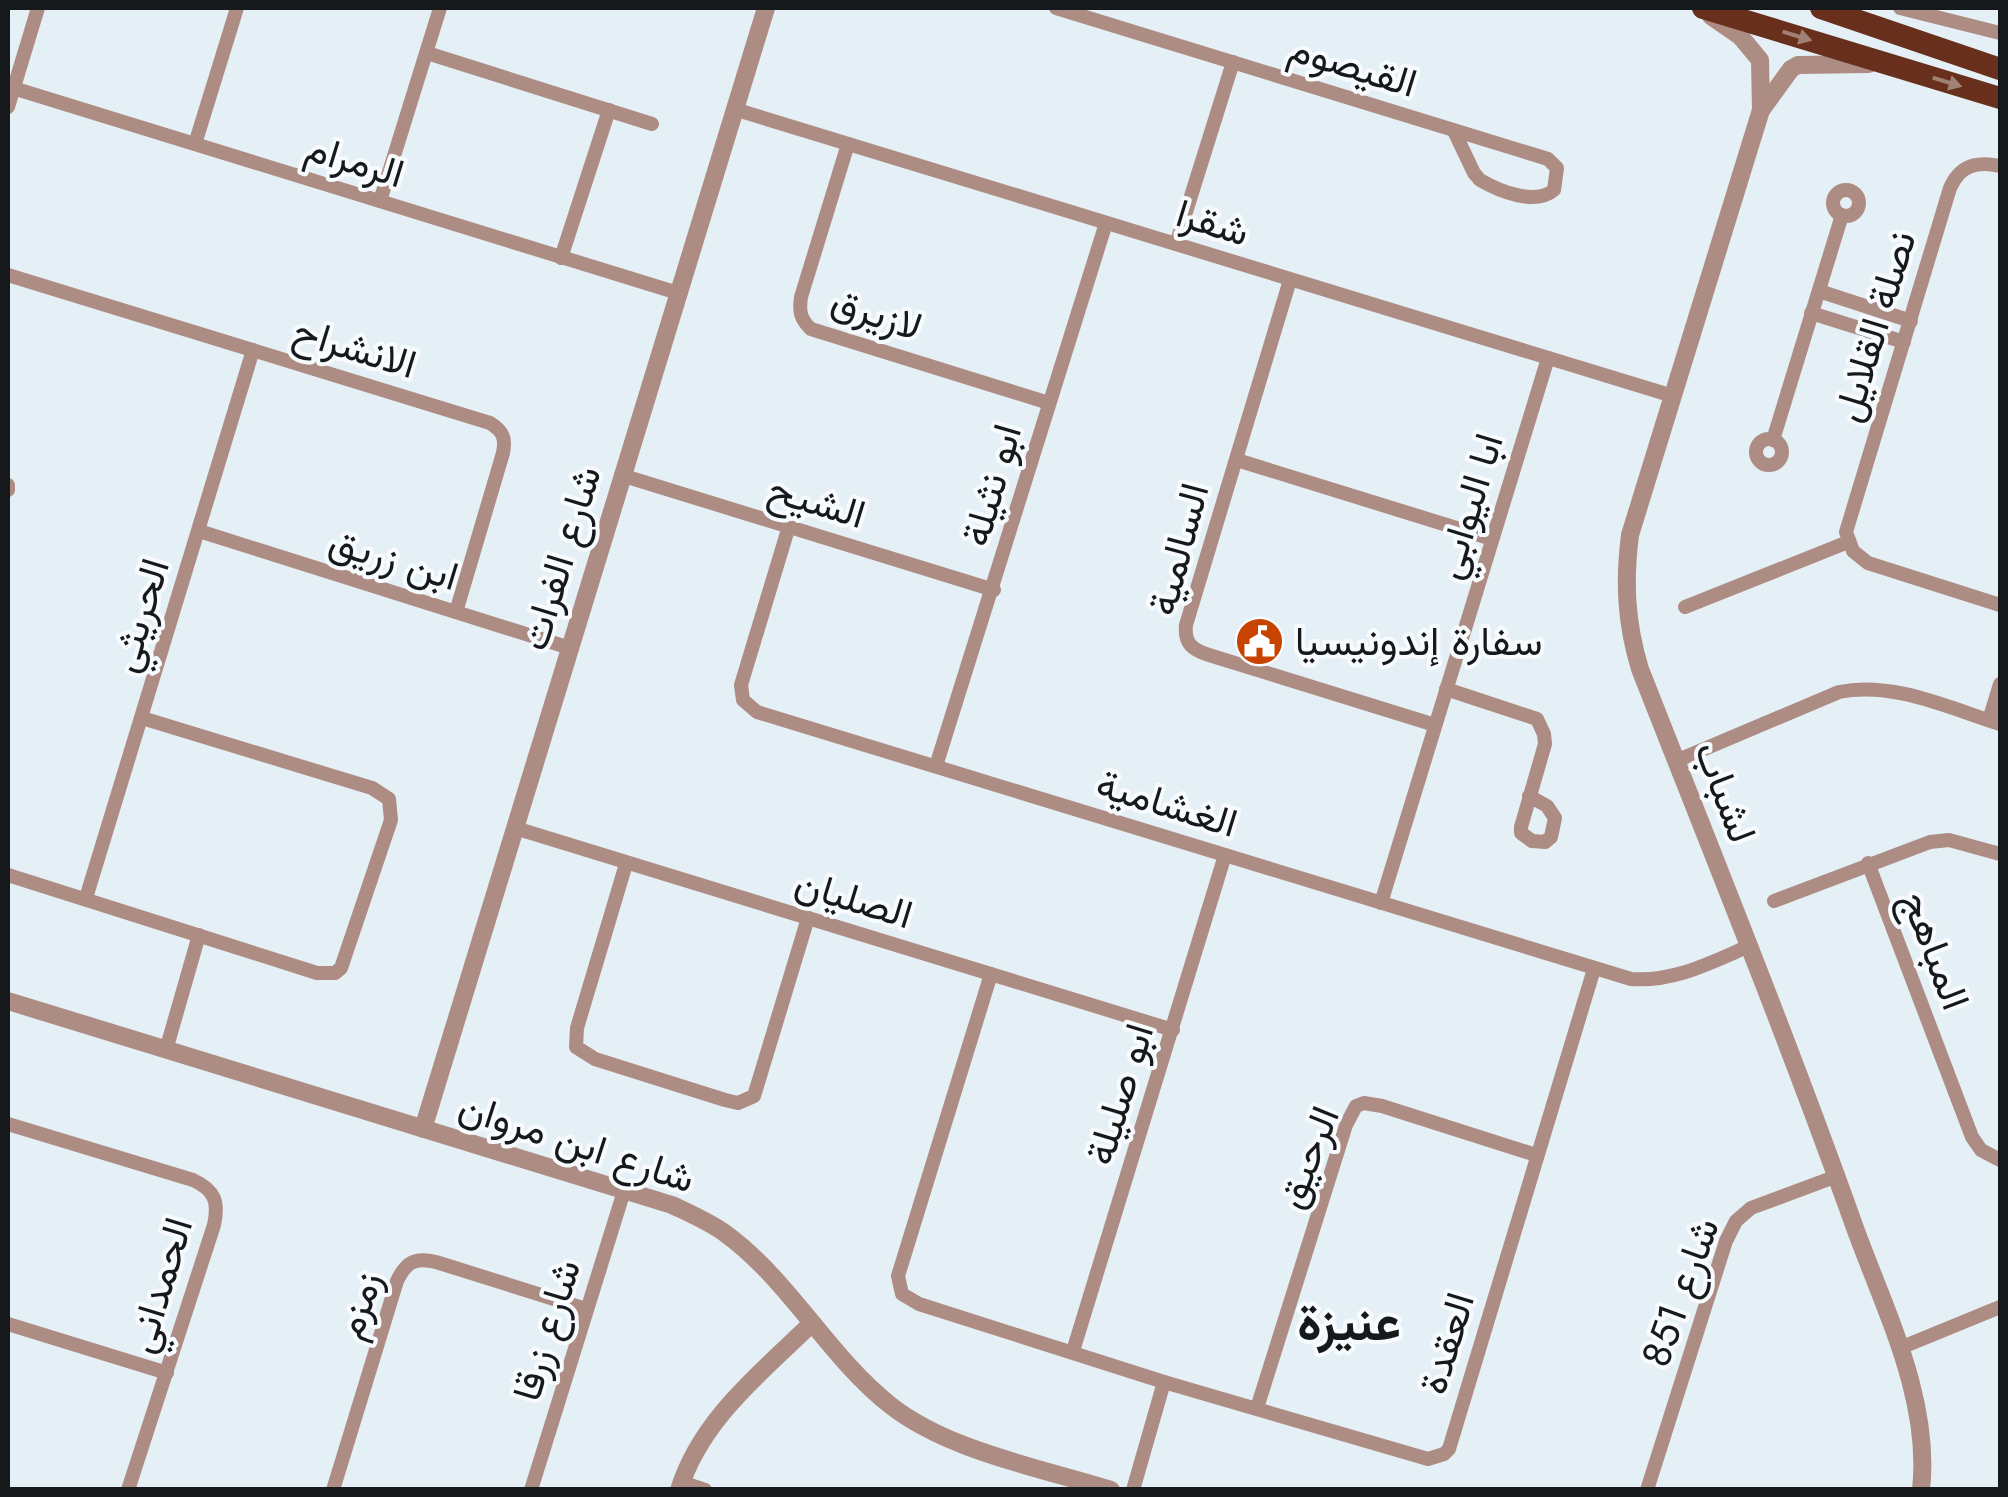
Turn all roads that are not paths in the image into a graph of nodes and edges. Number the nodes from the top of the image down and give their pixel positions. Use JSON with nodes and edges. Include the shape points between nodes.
{"nodes":[{"id":1,"x":38,"y":8,"type":"edge"},
{"id":2,"x":237,"y":8,"type":"edge"},
{"id":3,"x":440,"y":8,"type":"edge"},
{"id":4,"x":766,"y":8,"type":"edge"},
{"id":5,"x":1056,"y":8,"type":"edge"},
{"id":6,"x":1700,"y":8,"type":"edge"},
{"id":7,"x":1822,"y":8,"type":"edge"},
{"id":8,"x":1900,"y":8,"type":"edge"},
{"id":9,"x":1860,"y":20,"type":"junction"},
{"id":10,"x":2000,"y":33,"type":"edge"},
{"id":11,"x":427,"y":54,"type":"junction"},
{"id":12,"x":2000,"y":54,"type":"edge"},
{"id":13,"x":1232,"y":62,"type":"junction"},
{"id":14,"x":1894,"y":66,"type":"junction"},
{"id":15,"x":2000,"y":70,"type":"edge"},
{"id":16,"x":13,"y":88,"type":"junction"},
{"id":17,"x":2000,"y":98,"type":"edge"},
{"id":18,"x":8,"y":108,"type":"edge"},
{"id":19,"x":734,"y":108,"type":"junction"},
{"id":20,"x":609,"y":110,"type":"junction"},
{"id":21,"x":1761,"y":110,"type":"junction"},
{"id":22,"x":652,"y":124,"type":"dead end"},
{"id":23,"x":1454,"y":131,"type":"junction"},
{"id":24,"x":195,"y":144,"type":"junction"},
{"id":25,"x":848,"y":144,"type":"junction"},
{"id":26,"x":2000,"y":166,"type":"edge"},
{"id":27,"x":380,"y":201,"type":"junction"},
{"id":28,"x":1842,"y":215,"type":"dead end"},
{"id":29,"x":1106,"y":223,"type":"junction"},
{"id":30,"x":1176,"y":244,"type":"junction"},
{"id":31,"x":562,"y":258,"type":"junction"},
{"id":32,"x":8,"y":276,"type":"edge"},
{"id":33,"x":1290,"y":280,"type":"junction"},
{"id":34,"x":1818,"y":291,"type":"junction"},
{"id":35,"x":678,"y":293,"type":"junction"},
{"id":36,"x":1812,"y":313,"type":"junction"},
{"id":37,"x":1911,"y":320,"type":"junction"},
{"id":38,"x":1904,"y":342,"type":"junction"},
{"id":39,"x":253,"y":350,"type":"junction"},
{"id":40,"x":1548,"y":358,"type":"junction"},
{"id":41,"x":1673,"y":396,"type":"junction"},
{"id":42,"x":1049,"y":403,"type":"junction"},
{"id":43,"x":1772,"y":440,"type":"dead end"},
{"id":44,"x":1236,"y":460,"type":"junction"},
{"id":45,"x":621,"y":474,"type":"junction"},
{"id":46,"x":789,"y":526,"type":"junction"},
{"id":47,"x":199,"y":531,"type":"junction"},
{"id":48,"x":1492,"y":539,"type":"junction"},
{"id":49,"x":1848,"y":542,"type":"junction"},
{"id":50,"x":994,"y":590,"type":"junction"},
{"id":51,"x":2000,"y":604,"type":"edge"},
{"id":52,"x":1686,"y":606,"type":"dead end"},
{"id":53,"x":456,"y":612,"type":"junction"},
{"id":54,"x":570,"y":648,"type":"junction"},
{"id":55,"x":2000,"y":684,"type":"edge"},
{"id":56,"x":1446,"y":689,"type":"junction"},
{"id":57,"x":142,"y":718,"type":"junction"},
{"id":58,"x":1995,"y":722,"type":"edge"},
{"id":59,"x":1435,"y":724,"type":"junction"},
{"id":60,"x":1676,"y":761,"type":"junction"},
{"id":61,"x":936,"y":766,"type":"junction"},
{"id":62,"x":1530,"y":796,"type":"dead end"},
{"id":63,"x":515,"y":828,"type":"junction"},
{"id":64,"x":2000,"y":854,"type":"edge"},
{"id":65,"x":1226,"y":855,"type":"junction"},
{"id":66,"x":1868,"y":863,"type":"junction"},
{"id":67,"x":626,"y":864,"type":"junction"},
{"id":68,"x":8,"y":875,"type":"edge"},
{"id":69,"x":86,"y":898,"type":"junction"},
{"id":70,"x":1774,"y":901,"type":"dead end"},
{"id":71,"x":1381,"y":903,"type":"junction"},
{"id":72,"x":808,"y":918,"type":"junction"},
{"id":73,"x":199,"y":935,"type":"junction"},
{"id":74,"x":1749,"y":946,"type":"junction"},
{"id":75,"x":1594,"y":969,"type":"junction"},
{"id":76,"x":991,"y":974,"type":"junction"},
{"id":77,"x":8,"y":1000,"type":"edge"},
{"id":78,"x":1173,"y":1030,"type":"junction"},
{"id":79,"x":166,"y":1050,"type":"junction"},
{"id":80,"x":8,"y":1124,"type":"edge"},
{"id":81,"x":423,"y":1129,"type":"junction"},
{"id":82,"x":1536,"y":1156,"type":"junction"},
{"id":83,"x":2000,"y":1160,"type":"edge"},
{"id":84,"x":1837,"y":1176,"type":"junction"},
{"id":85,"x":624,"y":1191,"type":"junction"},
{"id":86,"x":2000,"y":1307,"type":"edge"},
{"id":87,"x":586,"y":1309,"type":"junction"},
{"id":88,"x":812,"y":1323,"type":"junction"},
{"id":89,"x":8,"y":1324,"type":"edge"},
{"id":90,"x":1900,"y":1348,"type":"junction"},
{"id":91,"x":1073,"y":1351,"type":"junction"},
{"id":92,"x":166,"y":1373,"type":"junction"},
{"id":93,"x":1164,"y":1382,"type":"junction"},
{"id":94,"x":1256,"y":1408,"type":"junction"},
{"id":95,"x":680,"y":1486,"type":"edge"},
{"id":96,"x":128,"y":1490,"type":"edge"},
{"id":97,"x":333,"y":1490,"type":"edge"},
{"id":98,"x":531,"y":1490,"type":"edge"},
{"id":99,"x":705,"y":1490,"type":"edge"},
{"id":100,"x":1111,"y":1490,"type":"edge"},
{"id":101,"x":1132,"y":1490,"type":"edge"},
{"id":102,"x":1647,"y":1490,"type":"edge"},
{"id":103,"x":1921,"y":1490,"type":"edge"}],
"edges":[{"from":1,"to":16,"type":"street"},
{"from":2,"to":24,"type":"street"},
{"from":3,"to":11,"type":"street"},
{"from":4,"to":19,"type":"street","name":"شارع الفرات"},
{"from":5,"to":13,"type":"street","name":"القيصوم"},
{"from":6,"to":14,"type":"highway","one_way":true},
{"from":6,"to":21,"type":"street","name":"لشباب","via":[[1755,51]]},
{"from":7,"to":9,"type":"highway"},
{"from":8,"to":10,"type":"street"},
{"from":9,"to":12,"type":"highway"},
{"from":9,"to":15,"type":"highway"},
{"from":11,"to":20,"type":"street"},
{"from":11,"to":27,"type":"street"},
{"from":13,"to":23,"type":"street","name":"القيصوم"},
{"from":13,"to":30,"type":"street","name":"القيصوم"},
{"from":14,"to":17,"type":"highway","one_way":true},
{"from":14,"to":21,"type":"street","name":"لشباب","via":[[1798,65]]},
{"from":16,"to":18,"type":"street"},
{"from":16,"to":24,"type":"street","name":"الرمرام"},
{"from":19,"to":25,"type":"street","name":"شقرا"},
{"from":19,"to":35,"type":"street","name":"شارع الفرات"},
{"from":20,"to":22,"type":"street"},
{"from":20,"to":31,"type":"street"},
{"from":21,"to":41,"type":"street","name":"لشباب"},
{"from":23,"to":23,"type":"street","name":"القيصوم","via":[[1480,180],[1530,198],[1554,190],[1557,168],[1548,159]]},
{"from":24,"to":27,"type":"street","name":"الرمرام"},
{"from":25,"to":29,"type":"street","name":"شقرا"},
{"from":25,"to":42,"type":"street","name":"لازيرق","via":[[801,297],[803,322]]},
{"from":26,"to":37,"type":"street","name":"نصلة القلايل","via":[[1973,165],[1953,180]]},
{"from":27,"to":31,"type":"street","name":"الرمرام"},
{"from":28,"to":34,"type":"street"},
{"from":29,"to":30,"type":"street","name":"شقرا"},
{"from":29,"to":42,"type":"street","name":"ابو نثيلة"},
{"from":30,"to":33,"type":"street","name":"شقرا"},
{"from":31,"to":35,"type":"street","name":"الرمرام"},
{"from":32,"to":39,"type":"street","name":"الانشراح"},
{"from":33,"to":40,"type":"street","name":"شقرا"},
{"from":33,"to":44,"type":"street","name":"السالمية"},
{"from":34,"to":36,"type":"street"},
{"from":34,"to":37,"type":"street"},
{"from":35,"to":45,"type":"street","name":"شارع الفرات"},
{"from":36,"to":38,"type":"street"},
{"from":36,"to":43,"type":"street"},
{"from":37,"to":38,"type":"street","name":"نصلة القلايل"},
{"from":38,"to":49,"type":"street","name":"نصلة القلايل"},
{"from":39,"to":47,"type":"street","name":"الحريثي"},
{"from":39,"to":53,"type":"street","name":"الانشراح","via":[[499,428],[503,452]]},
{"from":40,"to":41,"type":"street","name":"شقرا"},
{"from":40,"to":48,"type":"street","name":"ابا اليوابي"},
{"from":41,"to":60,"type":"street","name":"لشباب","via":[[1630,535],[1626,571],[1630,638]]},
{"from":42,"to":50,"type":"street","name":"ابو نثيلة"},
{"from":44,"to":48,"type":"street"},
{"from":44,"to":59,"type":"street","name":"السالمية","via":[[1186,625],[1189,644]]},
{"from":45,"to":46,"type":"street","name":"الشيح"},
{"from":45,"to":54,"type":"street","name":"شارع الفرات"},
{"from":46,"to":50,"type":"street","name":"الشيح"},
{"from":46,"to":61,"type":"street","name":"الغشامية","via":[[741,685],[743,700],[757,712]]},
{"from":47,"to":53,"type":"street","name":"ابن زريق"},
{"from":47,"to":57,"type":"street","name":"الحريثي"},
{"from":48,"to":56,"type":"street","name":"ابا اليوابي"},
{"from":49,"to":51,"type":"street","via":[[1868,564]]},
{"from":49,"to":52,"type":"street"},
{"from":50,"to":61,"type":"street","name":"ابو نثيلة"},
{"from":53,"to":54,"type":"street","name":"ابن زريق"},
{"from":54,"to":63,"type":"street","name":"شارع الفرات"},
{"from":55,"to":58,"type":"street"},
{"from":56,"to":59,"type":"street","name":"ابا اليوابي"},
{"from":56,"to":62,"type":"street","via":[[1537,719],[1544,744]]},
{"from":57,"to":69,"type":"street","name":"الحريثي"},
{"from":57,"to":73,"type":"street","via":[[372,788],[392,808],[336,973],[317,973]]},
{"from":58,"to":60,"type":"street","via":[[1860,688]]},
{"from":59,"to":71,"type":"street","name":"ابا اليوابي"},
{"from":60,"to":74,"type":"street","name":"لشباب"},
{"from":61,"to":65,"type":"street","name":"الغشامية"},
{"from":63,"to":67,"type":"street","name":"الصليان"},
{"from":63,"to":81,"type":"street","name":"شارع الفرات"},
{"from":64,"to":66,"type":"street","via":[[1949,840]]},
{"from":65,"to":71,"type":"street","name":"الغشامية"},
{"from":65,"to":78,"type":"street","name":"ابو صليلة"},
{"from":66,"to":70,"type":"street"},
{"from":66,"to":83,"type":"street","name":"المباهج","via":[[1972,1137]]},
{"from":67,"to":72,"type":"street","name":"الصليان"},
{"from":67,"to":72,"type":"street","via":[[576,1048],[724,1100],[747,1102],[760,1084]]},
{"from":68,"to":69,"type":"street"},
{"from":69,"to":73,"type":"street"},
{"from":71,"to":75,"type":"street","name":"الغشامية"},
{"from":72,"to":76,"type":"street","name":"الصليان"},
{"from":73,"to":79,"type":"street"},
{"from":74,"to":75,"type":"street","name":"الغشامية","via":[[1657,980]]},
{"from":74,"to":84,"type":"street","name":"لشباب"},
{"from":75,"to":82,"type":"street","name":"العقدة"},
{"from":76,"to":78,"type":"street","name":"الصليان"},
{"from":76,"to":91,"type":"street","name":"العقدة","via":[[898,1285],[908,1300]]},
{"from":77,"to":79,"type":"street","name":"شارع ابن مروان"},
{"from":78,"to":91,"type":"street","name":"ابو صليلة"},
{"from":79,"to":81,"type":"street","name":"شارع ابن مروان"},
{"from":80,"to":92,"type":"street","name":"الحمداني","via":[[193,1180],[214,1194],[214,1225]]},
{"from":81,"to":85,"type":"street","name":"شارع ابن مروان"},
{"from":82,"to":94,"type":"street","name":"الرحيق","via":[[1382,1106],[1356,1106]]},
{"from":82,"to":94,"type":"street","name":"العقدة","via":[[1444,1454],[1415,1457]]},
{"from":84,"to":90,"type":"street","name":"لشباب"},
{"from":84,"to":102,"type":"street","name":"شارع 851","via":[[1751,1208],[1736,1221]]},
{"from":85,"to":87,"type":"street","name":"شارع زرقا"},
{"from":85,"to":88,"type":"street","name":"شارع ابن مروان","via":[[672,1205],[727,1235]]},
{"from":86,"to":90,"type":"street"},
{"from":87,"to":97,"type":"street","name":"زمزم","via":[[425,1259],[404,1266]]},
{"from":87,"to":98,"type":"street","name":"شارع زرقا"},
{"from":88,"to":95,"type":"street","via":[[716,1420]]},
{"from":88,"to":100,"type":"street","name":"شارع ابن مروان","via":[[890,1405],[920,1425]]},
{"from":89,"to":92,"type":"street"},
{"from":90,"to":103,"type":"street","name":"لشباب","via":[[1923,1442]]},
{"from":91,"to":93,"type":"street","name":"العقدة"},
{"from":92,"to":96,"type":"street","name":"الحمداني"},
{"from":93,"to":94,"type":"street","name":"العقدة"},
{"from":93,"to":101,"type":"street"},
{"from":95,"to":99,"type":"street"}]}
